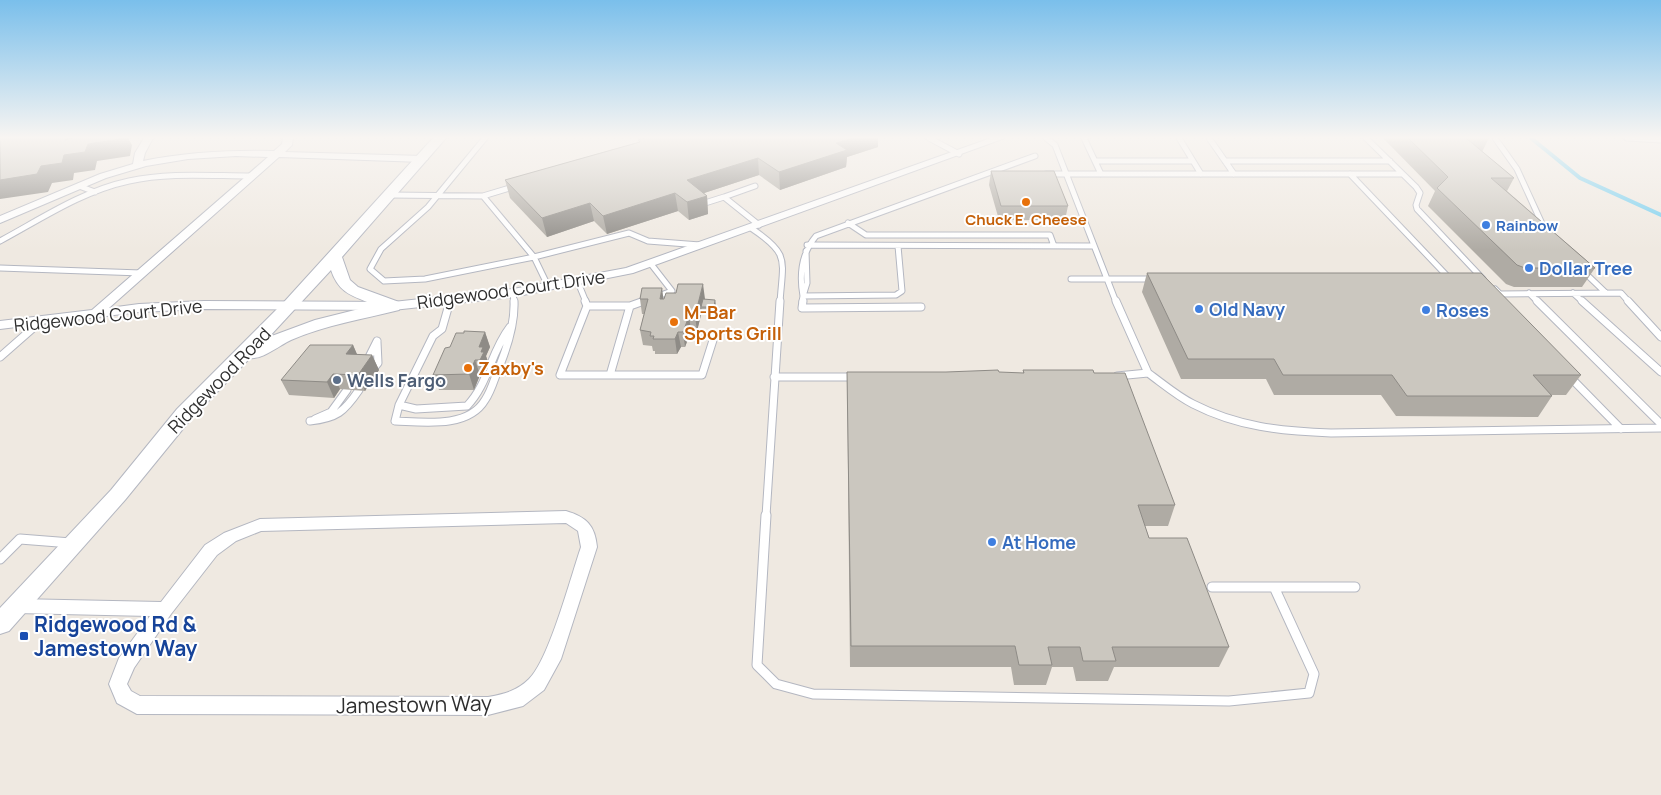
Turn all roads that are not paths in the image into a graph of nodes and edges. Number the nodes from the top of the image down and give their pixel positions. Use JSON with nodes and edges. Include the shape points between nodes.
{"nodes":[{"id":1,"x":111,"y":175,"type":"edge"},
{"id":2,"x":163,"y":175,"type":"edge"},
{"id":3,"x":173,"y":175,"type":"edge"},
{"id":4,"x":408,"y":175,"type":"edge"},
{"id":5,"x":455,"y":175,"type":"edge"},
{"id":6,"x":900,"y":175,"type":"edge"},
{"id":7,"x":985,"y":175,"type":"edge"},
{"id":8,"x":1065,"y":175,"type":"edge"},
{"id":9,"x":1351,"y":175,"type":"edge"},
{"id":10,"x":1403,"y":175,"type":"edge"},
{"id":11,"x":1519,"y":175,"type":"edge"},
{"id":12,"x":252,"y":176,"type":"joint"},
{"id":13,"x":79,"y":186,"type":"junction"},
{"id":14,"x":518,"y":186,"type":"edge"},
{"id":15,"x":755,"y":186,"type":"dead end"},
{"id":16,"x":96,"y":192,"type":"junction"},
{"id":17,"x":439,"y":194,"type":"junction"},
{"id":18,"x":390,"y":195,"type":"junction"},
{"id":19,"x":483,"y":196,"type":"junction"},
{"id":20,"x":724,"y":197,"type":"junction"},
{"id":21,"x":706,"y":203,"type":"edge"},
{"id":22,"x":0,"y":220,"type":"edge"},
{"id":23,"x":848,"y":223,"type":"junction"},
{"id":24,"x":755,"y":227,"type":"junction"},
{"id":25,"x":1546,"y":232,"type":"edge"},
{"id":26,"x":0,"y":241,"type":"edge"},
{"id":27,"x":704,"y":246,"type":"junction"},
{"id":28,"x":898,"y":246,"type":"junction"},
{"id":29,"x":1054,"y":246,"type":"junction"},
{"id":30,"x":1093,"y":246,"type":"junction"},
{"id":31,"x":806,"y":248,"type":"junction"},
{"id":32,"x":334,"y":257,"type":"junction"},
{"id":33,"x":534,"y":258,"type":"junction"},
{"id":34,"x":651,"y":264,"type":"junction"},
{"id":35,"x":1578,"y":266,"type":"edge"},
{"id":36,"x":0,"y":268,"type":"edge"},
{"id":37,"x":141,"y":273,"type":"junction"},
{"id":38,"x":1071,"y":279,"type":"dead end"},
{"id":39,"x":1106,"y":279,"type":"junction"},
{"id":40,"x":1160,"y":279,"type":"edge"},
{"id":41,"x":577,"y":280,"type":"junction"},
{"id":42,"x":1442,"y":280,"type":"edge"},
{"id":43,"x":1451,"y":280,"type":"junction"},
{"id":44,"x":1459,"y":280,"type":"edge"},
{"id":45,"x":1476,"y":280,"type":"edge"},
{"id":46,"x":1484,"y":280,"type":"junction"},
{"id":47,"x":548,"y":286,"type":"junction"},
{"id":48,"x":513,"y":293,"type":"junction"},
{"id":49,"x":1574,"y":293,"type":"junction"},
{"id":50,"x":1606,"y":293,"type":"junction"},
{"id":51,"x":1500,"y":294,"type":"junction"},
{"id":52,"x":1529,"y":294,"type":"junction"},
{"id":53,"x":802,"y":296,"type":"junction"},
{"id":54,"x":450,"y":301,"type":"junction"},
{"id":55,"x":1495,"y":301,"type":"edge"},
{"id":56,"x":290,"y":306,"type":"junction"},
{"id":57,"x":393,"y":306,"type":"junction"},
{"id":58,"x":586,"y":306,"type":"junction"},
{"id":59,"x":630,"y":306,"type":"junction"},
{"id":60,"x":921,"y":307,"type":"dead end"},
{"id":61,"x":94,"y":314,"type":"junction"},
{"id":62,"x":41,"y":321,"type":"junction"},
{"id":63,"x":514,"y":322,"type":"junction"},
{"id":64,"x":0,"y":325,"type":"edge"},
{"id":65,"x":714,"y":337,"type":"dead end"},
{"id":66,"x":1661,"y":337,"type":"edge"},
{"id":67,"x":0,"y":356,"type":"edge"},
{"id":68,"x":362,"y":370,"type":"edge"},
{"id":69,"x":372,"y":370,"type":"edge"},
{"id":70,"x":225,"y":372,"type":"junction"},
{"id":71,"x":1565,"y":372,"type":"edge"},
{"id":72,"x":1661,"y":372,"type":"edge"},
{"id":73,"x":1148,"y":373,"type":"junction"},
{"id":74,"x":610,"y":375,"type":"junction"},
{"id":75,"x":1106,"y":376,"type":"edge"},
{"id":76,"x":774,"y":377,"type":"junction"},
{"id":77,"x":861,"y":377,"type":"edge"},
{"id":78,"x":347,"y":390,"type":"dead end"},
{"id":79,"x":359,"y":390,"type":"dead end"},
{"id":80,"x":399,"y":405,"type":"junction"},
{"id":81,"x":1661,"y":424,"type":"edge"},
{"id":82,"x":1661,"y":428,"type":"edge"},
{"id":83,"x":1621,"y":429,"type":"junction"},
{"id":84,"x":74,"y":544,"type":"junction"},
{"id":85,"x":0,"y":559,"type":"edge"},
{"id":86,"x":1212,"y":587,"type":"dead end"},
{"id":87,"x":1274,"y":587,"type":"junction"},
{"id":88,"x":1355,"y":587,"type":"dead end"},
{"id":89,"x":16,"y":606,"type":"junction"},
{"id":90,"x":165,"y":609,"type":"junction"},
{"id":91,"x":0,"y":624,"type":"edge"}],
"edges":[{"from":1,"to":13,"type":"street"},
{"from":2,"to":16,"type":"lane","via":[[128,181]]},
{"from":3,"to":12,"type":"lane"},
{"from":4,"to":18,"type":"street","name":"Ridgewood Road"},
{"from":5,"to":17,"type":"lane"},
{"from":6,"to":24,"type":"street","name":"Ridgewood Court Drive"},
{"from":7,"to":23,"type":"lane"},
{"from":8,"to":30,"type":"lane"},
{"from":9,"to":43,"type":"lane"},
{"from":10,"to":46,"type":"lane","via":[[1420,193],[1416,205],[1422,215]]},
{"from":11,"to":25,"type":"lane"},
{"from":12,"to":37,"type":"street"},
{"from":13,"to":16,"type":"lane"},
{"from":13,"to":22,"type":"street"},
{"from":14,"to":19,"type":"lane"},
{"from":15,"to":20,"type":"lane"},
{"from":16,"to":26,"type":"lane"},
{"from":17,"to":18,"type":"lane"},
{"from":17,"to":19,"type":"lane"},
{"from":17,"to":33,"type":"lane","via":[[425,210],[395,233],[374,257],[370,269],[384,281],[424,279]]},
{"from":18,"to":32,"type":"street","name":"Ridgewood Road"},
{"from":19,"to":33,"type":"lane"},
{"from":20,"to":21,"type":"lane"},
{"from":20,"to":24,"type":"lane"},
{"from":23,"to":29,"type":"lane","via":[[866,235],[1050,235]]},
{"from":23,"to":31,"type":"lane","via":[[816,236]]},
{"from":24,"to":27,"type":"street","name":"Ridgewood Court Drive"},
{"from":24,"to":76,"type":"lane","via":[[773,244],[783,260]]},
{"from":27,"to":33,"type":"lane","via":[[648,242],[629,233]]},
{"from":27,"to":34,"type":"street","name":"Ridgewood Court Drive"},
{"from":28,"to":29,"type":"lane"},
{"from":28,"to":31,"type":"lane"},
{"from":28,"to":53,"type":"lane","via":[[902,291],[896,295]]},
{"from":29,"to":30,"type":"lane"},
{"from":30,"to":39,"type":"lane"},
{"from":31,"to":53,"type":"lane","via":[[807,283]]},
{"from":32,"to":56,"type":"street","name":"Ridgewood Road"},
{"from":32,"to":57,"type":"street","via":[[343,282],[352,290]]},
{"from":33,"to":47,"type":"lane"},
{"from":34,"to":41,"type":"street","name":"Ridgewood Court Drive"},
{"from":34,"to":59,"type":"lane","via":[[672,291]]},
{"from":35,"to":50,"type":"lane"},
{"from":36,"to":37,"type":"lane"},
{"from":37,"to":61,"type":"street"},
{"from":38,"to":39,"type":"lane"},
{"from":39,"to":40,"type":"lane"},
{"from":39,"to":73,"type":"lane"},
{"from":41,"to":47,"type":"street","name":"Ridgewood Court Drive"},
{"from":41,"to":58,"type":"lane"},
{"from":42,"to":43,"type":"lane"},
{"from":43,"to":44,"type":"lane"},
{"from":45,"to":46,"type":"lane"},
{"from":46,"to":51,"type":"lane"},
{"from":47,"to":48,"type":"street","name":"Ridgewood Court Drive"},
{"from":48,"to":54,"type":"street","name":"Ridgewood Court Drive"},
{"from":48,"to":63,"type":"lane"},
{"from":49,"to":50,"type":"lane"},
{"from":49,"to":52,"type":"lane"},
{"from":49,"to":72,"type":"lane"},
{"from":50,"to":66,"type":"lane","via":[[1621,293]]},
{"from":51,"to":52,"type":"lane"},
{"from":51,"to":55,"type":"lane","via":[[1488,294]]},
{"from":52,"to":81,"type":"lane"},
{"from":53,"to":60,"type":"lane","via":[[802,308]]},
{"from":54,"to":57,"type":"street","name":"Ridgewood Court Drive"},
{"from":54,"to":80,"type":"lane","via":[[442,329],[433,336]]},
{"from":56,"to":57,"type":"street","name":"Ridgewood Court Drive"},
{"from":56,"to":61,"type":"street","name":"Ridgewood Court Drive","via":[[195,305]]},
{"from":56,"to":70,"type":"street","name":"Ridgewood Road"},
{"from":57,"to":70,"type":"street","via":[[297,330],[266,345]]},
{"from":58,"to":59,"type":"lane"},
{"from":58,"to":74,"type":"lane","via":[[560,375]]},
{"from":59,"to":74,"type":"lane"},
{"from":61,"to":62,"type":"street","name":"Ridgewood Court Drive"},
{"from":62,"to":64,"type":"street","name":"Ridgewood Court Drive"},
{"from":62,"to":67,"type":"lane"},
{"from":63,"to":80,"type":"lane","via":[[500,340],[478,394],[467,406],[416,409]]},
{"from":63,"to":80,"type":"lane","via":[[480,408],[468,416],[449,420],[396,421]]},
{"from":65,"to":74,"type":"lane","via":[[702,375]]},
{"from":68,"to":69,"type":"lane","via":[[377,341],[378,363]]},
{"from":70,"to":84,"type":"street","name":"Ridgewood Road","via":[[184,414],[118,496]]},
{"from":71,"to":83,"type":"lane"},
{"from":73,"to":75,"type":"lane"},
{"from":73,"to":83,"type":"lane","via":[[1191,403],[1218,415],[1256,427],[1288,431]]},
{"from":76,"to":77,"type":"lane"},
{"from":76,"to":87,"type":"lane","via":[[757,665],[776,684],[813,694],[832,695],[1229,701],[1309,693],[1314,674]]},
{"from":78,"to":79,"type":"lane","via":[[331,412],[310,421],[330,420],[344,411]]},
{"from":82,"to":83,"type":"lane"},
{"from":84,"to":85,"type":"lane","via":[[20,539]]},
{"from":84,"to":89,"type":"street","name":"Ridgewood Road"},
{"from":86,"to":87,"type":"lane"},
{"from":87,"to":88,"type":"lane"},
{"from":89,"to":90,"type":"street"},
{"from":89,"to":91,"type":"street","name":"Ridgewood Road"},
{"from":90,"to":90,"type":"street","name":"Jamestown Way","via":[[126,664],[118,684],[124,697],[137,705],[488,706],[516,700],[537,684],[552,659],[589,547],[588,532],[578,520],[566,517],[260,525],[230,537],[211,550]]}]}
